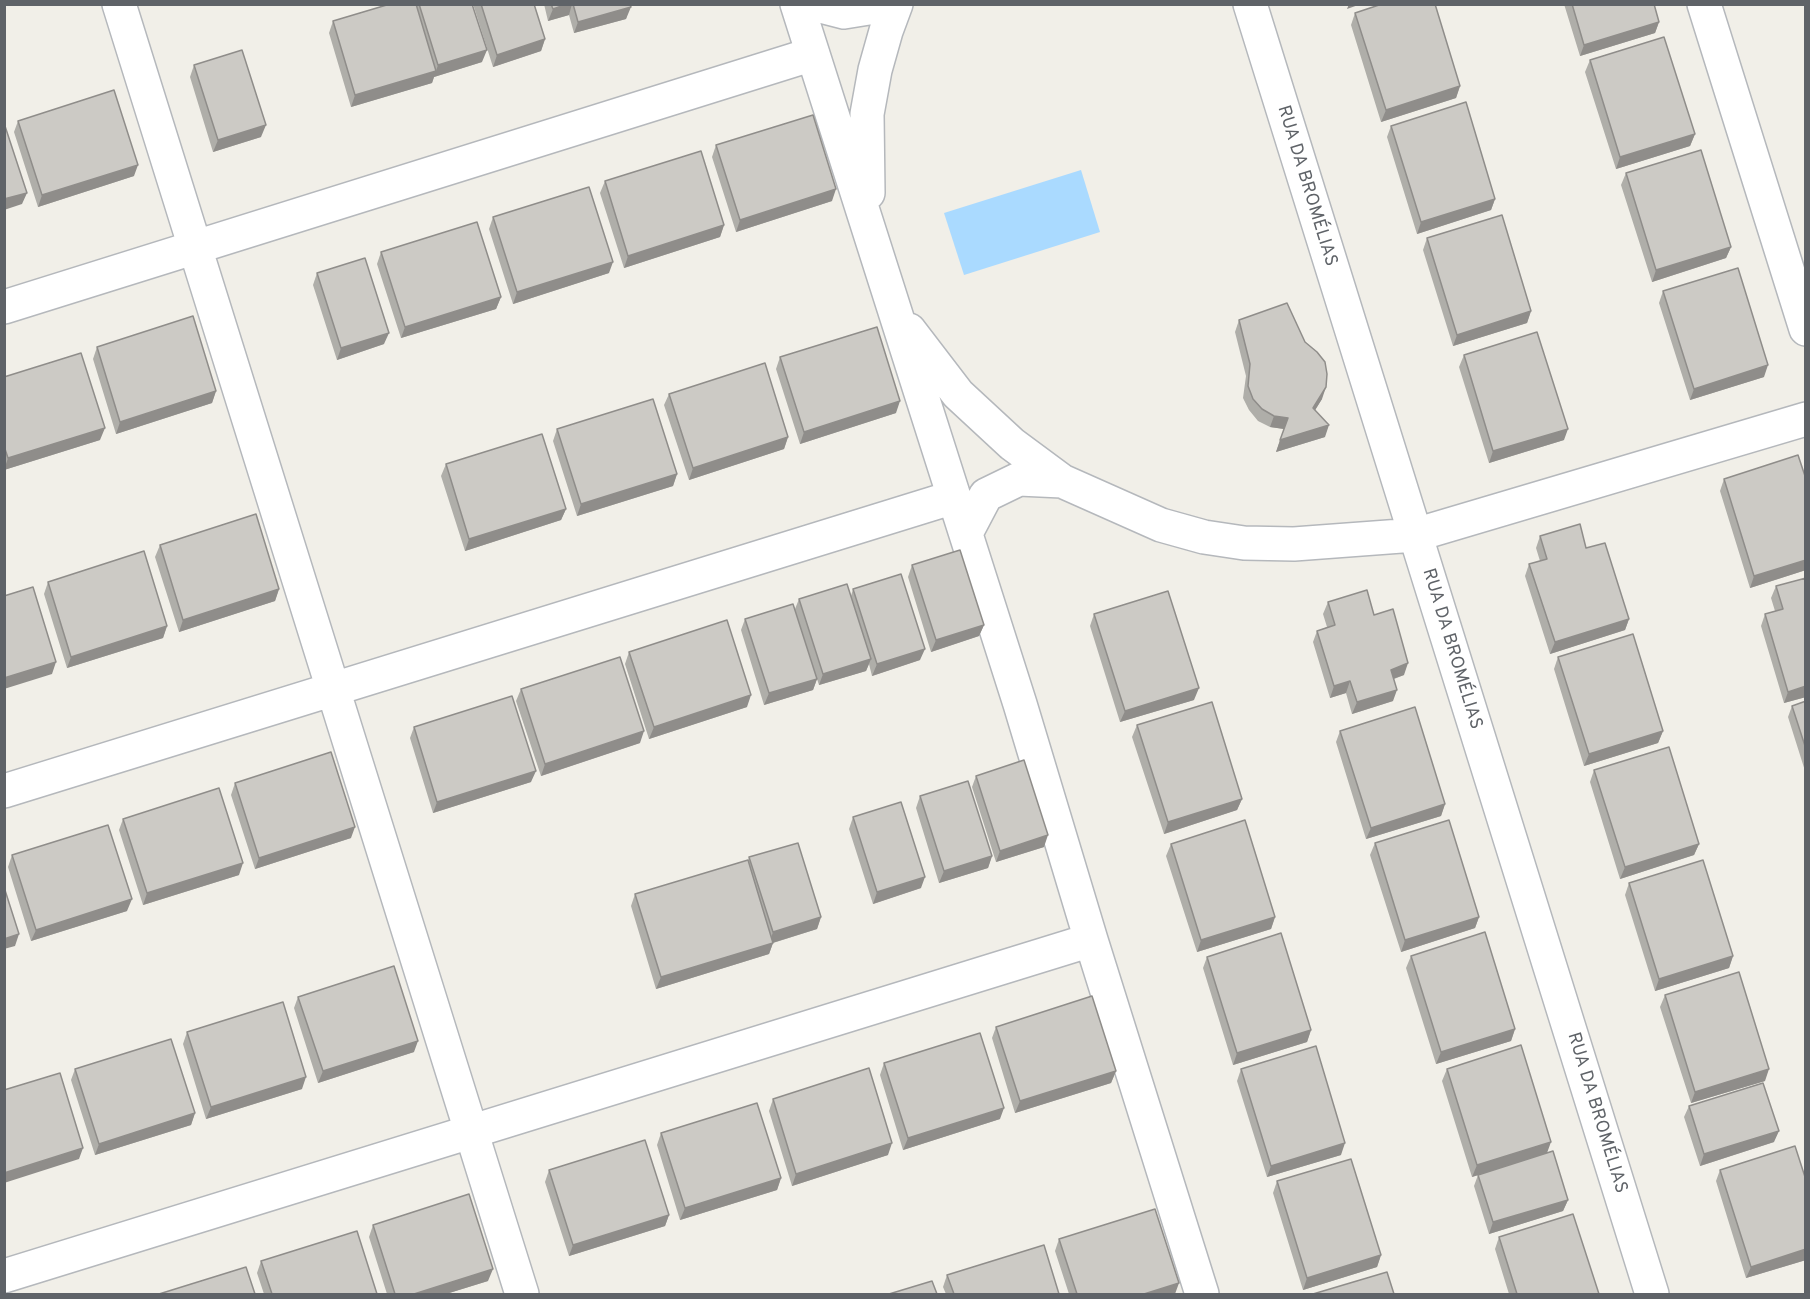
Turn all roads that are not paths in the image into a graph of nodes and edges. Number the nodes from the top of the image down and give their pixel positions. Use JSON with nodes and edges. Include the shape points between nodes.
{"nodes":[{"id":1,"x":119,"y":4,"type":"edge"},
{"id":2,"x":797,"y":4,"type":"edge"},
{"id":3,"x":813,"y":4,"type":"edge"},
{"id":4,"x":879,"y":4,"type":"edge"},
{"id":5,"x":896,"y":4,"type":"edge"},
{"id":6,"x":1250,"y":4,"type":"edge"},
{"id":7,"x":1704,"y":4,"type":"edge"},
{"id":8,"x":813,"y":54,"type":"junction"},
{"id":9,"x":869,"y":231,"type":"junction"},
{"id":10,"x":195,"y":247,"type":"junction"},
{"id":11,"x":4,"y":307,"type":"edge"},
{"id":12,"x":894,"y":309,"type":"junction"},
{"id":13,"x":1806,"y":329,"type":"edge"},
{"id":14,"x":1806,"y":418,"type":"edge"},
{"id":15,"x":1062,"y":481,"type":"junction"},
{"id":16,"x":954,"y":497,"type":"junction"},
{"id":17,"x":966,"y":534,"type":"junction"},
{"id":18,"x":1415,"y":535,"type":"junction"},
{"id":19,"x":332,"y":689,"type":"junction"},
{"id":20,"x":4,"y":791,"type":"edge"},
{"id":21,"x":1091,"y":940,"type":"junction"},
{"id":22,"x":471,"y":1132,"type":"junction"},
{"id":23,"x":4,"y":1276,"type":"edge"},
{"id":24,"x":522,"y":1294,"type":"edge"},
{"id":25,"x":1202,"y":1294,"type":"edge"},
{"id":26,"x":1652,"y":1294,"type":"edge"}],
"edges":[{"from":1,"to":10,"type":"street"},
{"from":2,"to":8,"type":"street"},
{"from":3,"to":4,"type":"street","via":[[844,12]]},
{"from":5,"to":9,"type":"street","via":[[875,70],[867,114]]},
{"from":6,"to":18,"type":"street","name":"RUA DA BROMÉLIAS"},
{"from":7,"to":13,"type":"street"},
{"from":8,"to":9,"type":"street"},
{"from":8,"to":10,"type":"street"},
{"from":9,"to":12,"type":"street"},
{"from":10,"to":11,"type":"street"},
{"from":10,"to":19,"type":"street"},
{"from":12,"to":15,"type":"street","via":[[958,394],[1012,444]]},
{"from":12,"to":16,"type":"street"},
{"from":14,"to":18,"type":"street"},
{"from":15,"to":17,"type":"street","via":[[1018,479],[986,495]]},
{"from":15,"to":18,"type":"street","via":[[1161,525],[1204,537],[1294,544]]},
{"from":16,"to":17,"type":"street"},
{"from":16,"to":19,"type":"street"},
{"from":17,"to":21,"type":"street"},
{"from":18,"to":26,"type":"street","name":"RUA DA BROMÉLIAS"},
{"from":19,"to":20,"type":"street"},
{"from":19,"to":22,"type":"street"},
{"from":21,"to":22,"type":"street"},
{"from":21,"to":25,"type":"street"},
{"from":22,"to":23,"type":"street"},
{"from":22,"to":24,"type":"street"}]}
